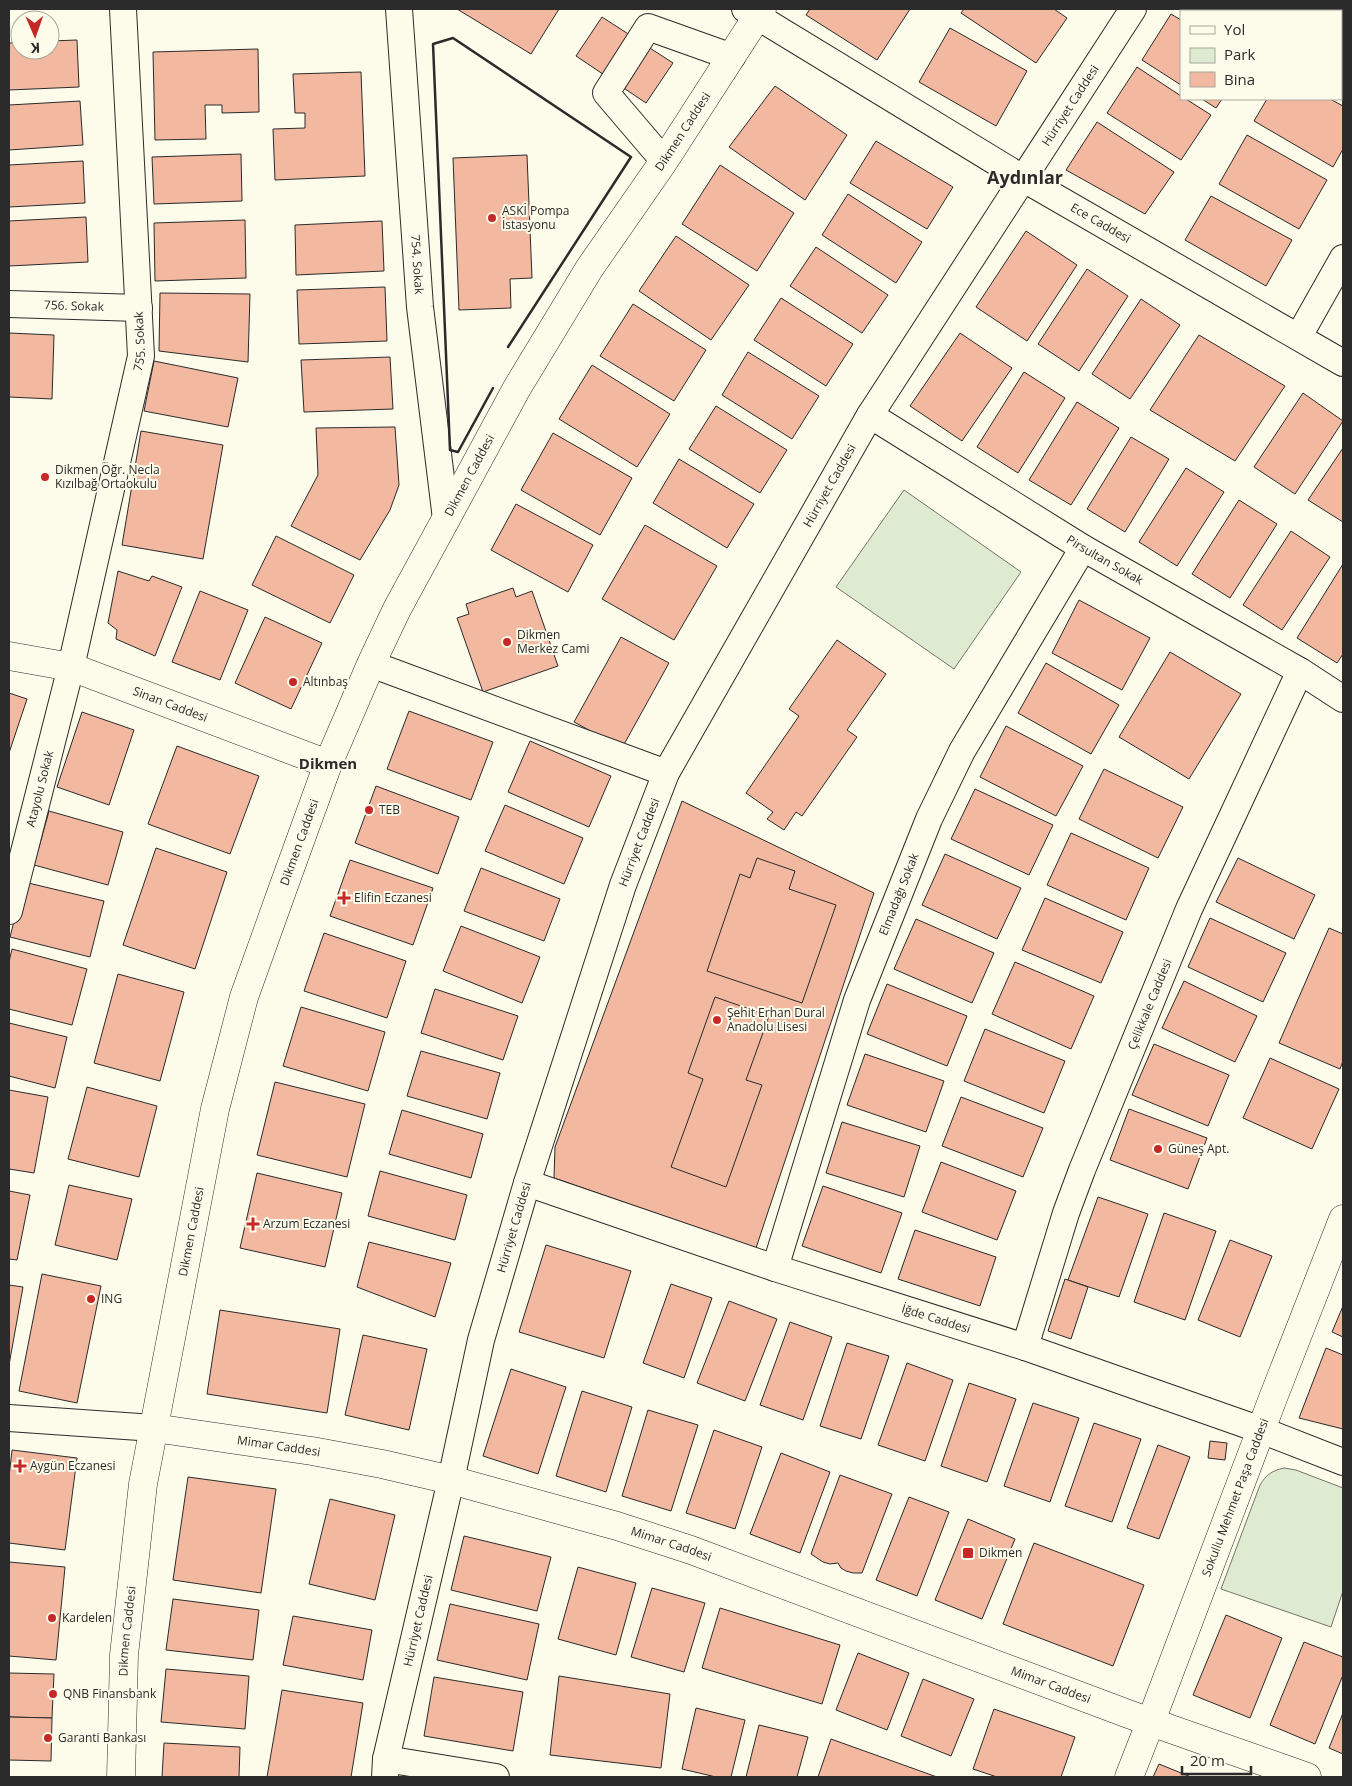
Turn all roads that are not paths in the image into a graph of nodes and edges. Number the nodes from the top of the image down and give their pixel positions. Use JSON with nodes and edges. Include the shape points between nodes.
{"nodes":[{"id":1,"x":123,"y":9,"type":"edge"},
{"id":2,"x":399,"y":9,"type":"edge"},
{"id":3,"x":1133,"y":9,"type":"edge"},
{"id":4,"x":755,"y":11,"type":"edge"},
{"id":5,"x":732,"y":56,"type":"junction"},
{"id":6,"x":664,"y":161,"type":"junction"},
{"id":7,"x":1024,"y":179,"type":"junction"},
{"id":8,"x":1343,"y":258,"type":"edge"},
{"id":9,"x":9,"y":304,"type":"edge"},
{"id":10,"x":139,"y":308,"type":"junction"},
{"id":11,"x":1299,"y":336,"type":"junction"},
{"id":12,"x":1343,"y":363,"type":"edge"},
{"id":13,"x":870,"y":415,"type":"junction"},
{"id":14,"x":446,"y":520,"type":"junction"},
{"id":15,"x":1083,"y":548,"type":"junction"},
{"id":16,"x":9,"y":656,"type":"edge"},
{"id":17,"x":371,"y":664,"type":"junction"},
{"id":18,"x":71,"y":667,"type":"junction"},
{"id":19,"x":1300,"y":671,"type":"junction"},
{"id":20,"x":1343,"y":698,"type":"edge"},
{"id":21,"x":328,"y":764,"type":"junction"},
{"id":22,"x":666,"y":773,"type":"junction"},
{"id":23,"x":9,"y":911,"type":"edge"},
{"id":24,"x":527,"y":1183,"type":"junction"},
{"id":25,"x":1343,"y":1219,"type":"edge"},
{"id":26,"x":775,"y":1268,"type":"junction"},
{"id":27,"x":1025,"y":1347,"type":"junction"},
{"id":28,"x":9,"y":1418,"type":"edge"},
{"id":29,"x":154,"y":1428,"type":"junction"},
{"id":30,"x":1261,"y":1430,"type":"junction"},
{"id":31,"x":1343,"y":1462,"type":"edge"},
{"id":32,"x":451,"y":1480,"type":"junction"},
{"id":33,"x":1151,"y":1722,"type":"junction"},
{"id":34,"x":386,"y":1768,"type":"edge"},
{"id":35,"x":120,"y":1777,"type":"edge"},
{"id":36,"x":496,"y":1777,"type":"edge"},
{"id":37,"x":1129,"y":1777,"type":"edge"},
{"id":38,"x":1307,"y":1777,"type":"edge"}],
"edges":[{"from":1,"to":10,"type":"street","name":"755. Sokak"},
{"from":2,"to":14,"type":"street","name":"754. Sokak","via":[[420,307]]},
{"from":3,"to":7,"type":"street","name":"Hürriyet Caddesi"},
{"from":4,"to":5,"type":"main road","name":"Dikmen Caddesi"},
{"from":4,"to":7,"type":"street","name":"Ece Caddesi"},
{"from":5,"to":6,"type":"main road","name":"Dikmen Caddesi"},
{"from":5,"to":6,"type":"street","via":[[648,27],[606,93]]},
{"from":6,"to":14,"type":"main road","name":"Dikmen Caddesi","via":[[589,269],[517,388]]},
{"from":7,"to":11,"type":"street","name":"Ece Caddesi"},
{"from":7,"to":13,"type":"street","name":"Hürriyet Caddesi"},
{"from":8,"to":11,"type":"street"},
{"from":9,"to":10,"type":"street","name":"756. Sokak"},
{"from":10,"to":18,"type":"street","name":"755. Sokak","via":[[141,356]]},
{"from":11,"to":12,"type":"street","name":"Ece Caddesi"},
{"from":13,"to":15,"type":"street","name":"Pirsultan Sokak"},
{"from":13,"to":22,"type":"street","name":"Hürriyet Caddesi"},
{"from":14,"to":17,"type":"main road","name":"Dikmen Caddesi"},
{"from":15,"to":19,"type":"street","name":"Pirsultan Sokak"},
{"from":15,"to":26,"type":"street","name":"Elmadağı Sokak","via":[[962,751],[928,819],[857,1000]]},
{"from":16,"to":18,"type":"main road","name":"Sinan Caddesi"},
{"from":17,"to":21,"type":"main road","name":"Dikmen Caddesi"},
{"from":17,"to":22,"type":"street"},
{"from":18,"to":21,"type":"main road","name":"Sinan Caddesi"},
{"from":18,"to":23,"type":"street","name":"Atayolu Sokak"},
{"from":19,"to":20,"type":"street","name":"Pirsultan Sokak"},
{"from":19,"to":27,"type":"street","name":"Çelikkale Caddesi","via":[[1188,909],[1085,1161]]},
{"from":21,"to":29,"type":"main road","name":"Dikmen Caddesi","via":[[244,997],[215,1109]]},
{"from":22,"to":24,"type":"street","name":"Hürriyet Caddesi","via":[[623,885]]},
{"from":24,"to":26,"type":"street","name":"İğde Caddesi"},
{"from":24,"to":32,"type":"street","name":"Hürriyet Caddesi","via":[[481,1340]]},
{"from":25,"to":30,"type":"main road","name":"Sokullu Mehmet Paşa Caddesi"},
{"from":26,"to":27,"type":"street","name":"İğde Caddesi"},
{"from":27,"to":30,"type":"street","name":"İğde Caddesi"},
{"from":28,"to":29,"type":"street","name":"Mimar Caddesi"},
{"from":29,"to":32,"type":"main road","name":"Mimar Caddesi","via":[[312,1451]]},
{"from":29,"to":35,"type":"main road","name":"Dikmen Caddesi","via":[[143,1484],[124,1655]]},
{"from":30,"to":31,"type":"street","name":"İğde Caddesi"},
{"from":30,"to":33,"type":"main road","name":"Sokullu Mehmet Paşa Caddesi"},
{"from":32,"to":33,"type":"main road","name":"Mimar Caddesi","via":[[618,1526],[691,1550]]},
{"from":32,"to":34,"type":"street","name":"Hürriyet Caddesi"},
{"from":33,"to":37,"type":"main road","name":"Sokullu Mehmet Paşa Caddesi"},
{"from":33,"to":38,"type":"main road","name":"Mimar Caddesi"},
{"from":34,"to":36,"type":"street"}]}
